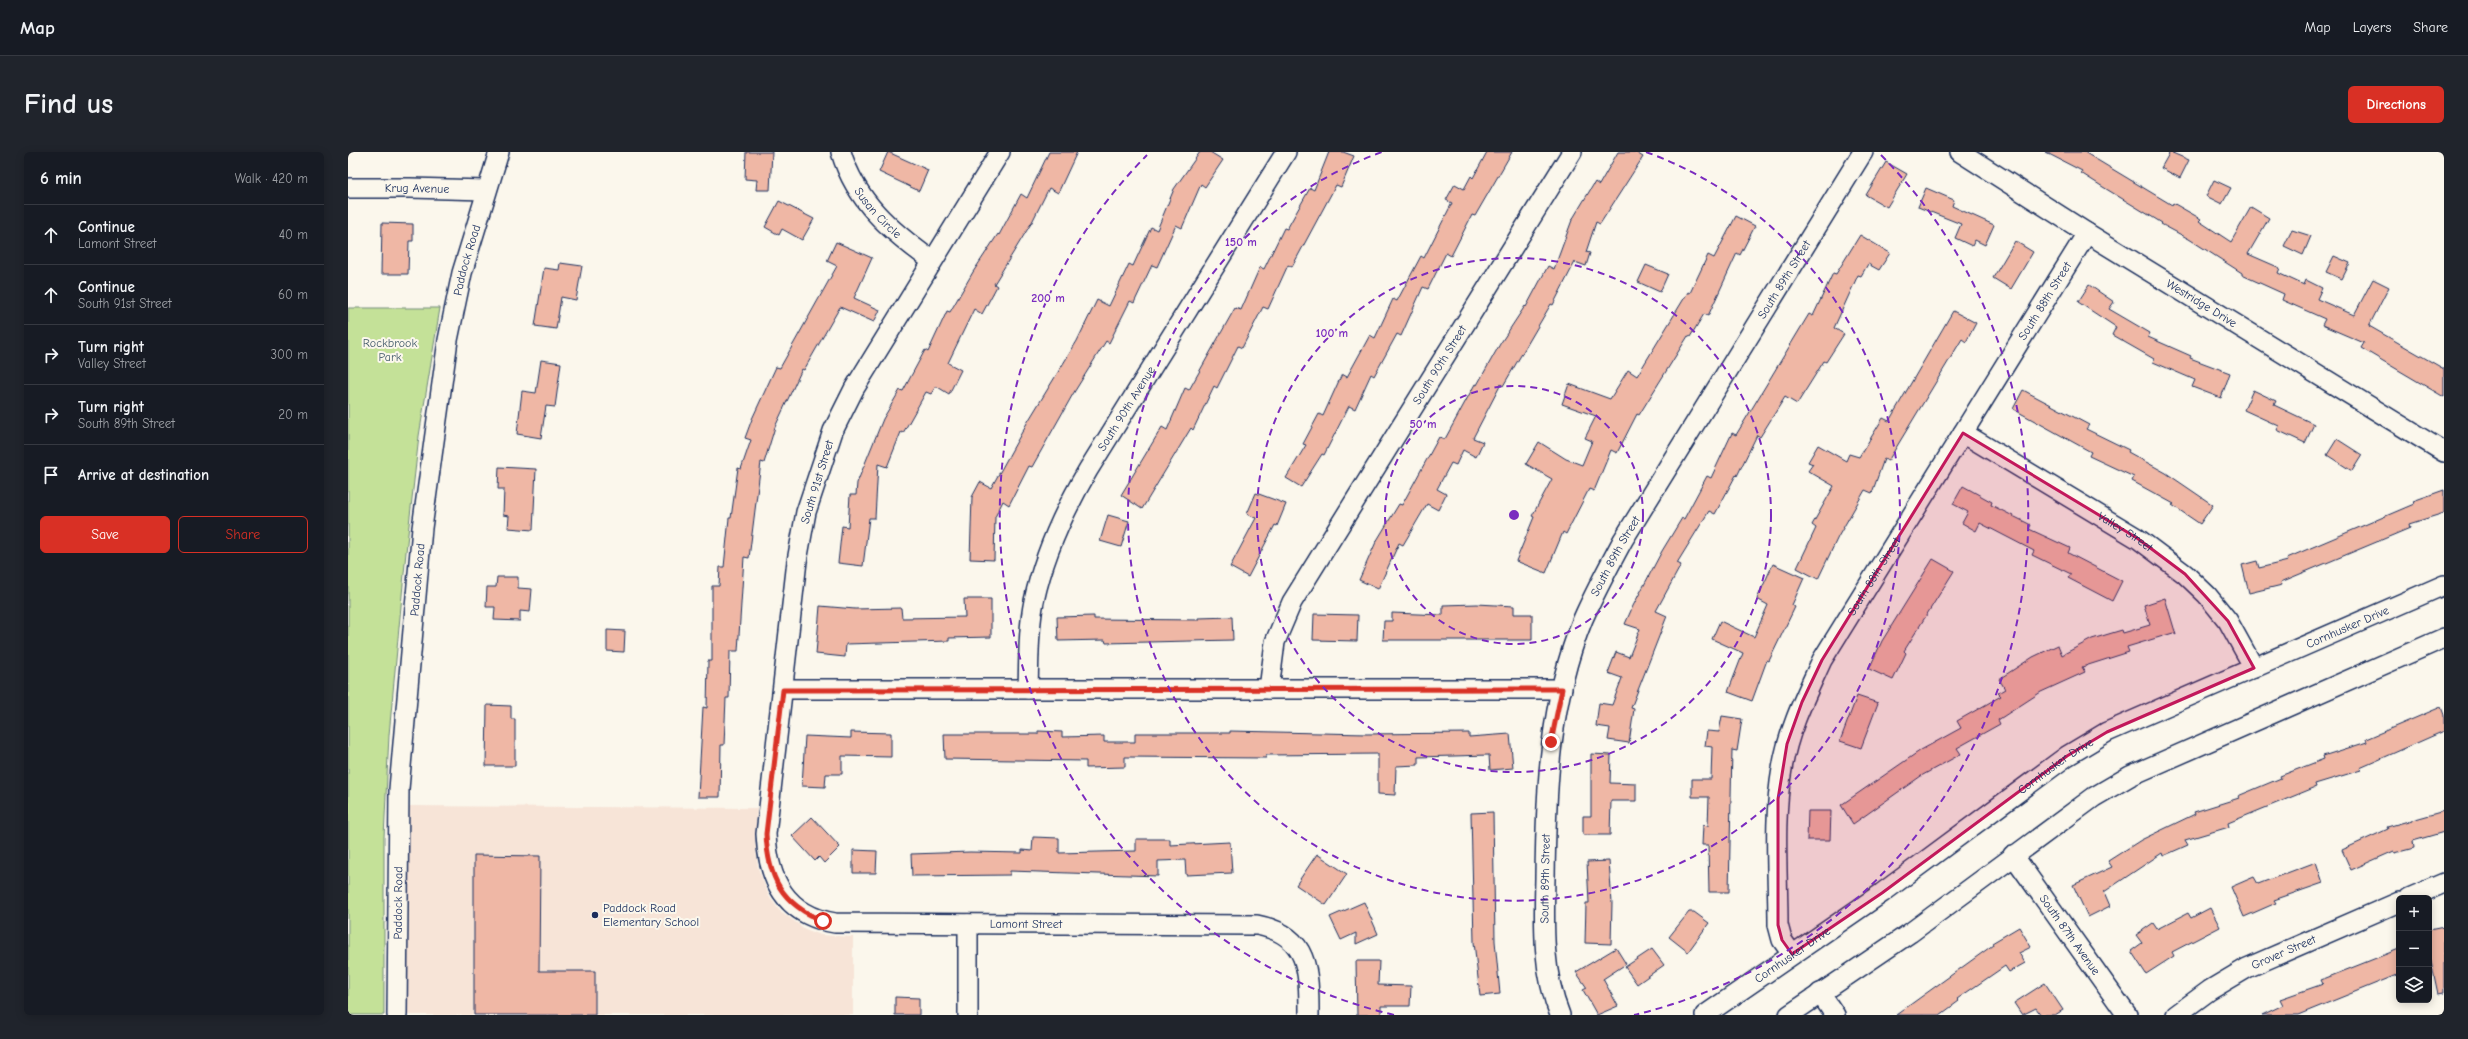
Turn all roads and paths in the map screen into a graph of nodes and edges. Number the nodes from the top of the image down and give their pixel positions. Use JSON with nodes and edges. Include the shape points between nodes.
{"nodes":[{"id":1,"x":499,"y":152,"type":"edge"},
{"id":2,"x":841,"y":152,"type":"edge"},
{"id":3,"x":1000,"y":152,"type":"edge"},
{"id":4,"x":1286,"y":152,"type":"edge"},
{"id":5,"x":1572,"y":152,"type":"edge"},
{"id":6,"x":1863,"y":152,"type":"edge"},
{"id":7,"x":1960,"y":152,"type":"edge"},
{"id":8,"x":348,"y":188,"type":"edge"},
{"id":9,"x":486,"y":190,"type":"junction"},
{"id":10,"x":2087,"y":233,"type":"junction"},
{"id":11,"x":932,"y":261,"type":"junction"},
{"id":12,"x":1963,"y":433,"type":"junction"},
{"id":13,"x":2444,"y":452,"type":"edge"},
{"id":14,"x":2444,"y":585,"type":"edge"},
{"id":15,"x":2444,"y":638,"type":"edge"},
{"id":16,"x":2254,"y":668,"type":"junction"},
{"id":17,"x":1028,"y":689,"type":"junction"},
{"id":18,"x":1562,"y":689,"type":"junction"},
{"id":19,"x":783,"y":690,"type":"junction"},
{"id":20,"x":1269,"y":690,"type":"junction"},
{"id":21,"x":767,"y":855,"type":"joint"},
{"id":22,"x":2013,"y":855,"type":"junction"},
{"id":23,"x":2444,"y":883,"type":"edge"},
{"id":24,"x":2415,"y":895,"type":"edge"},
{"id":25,"x":2396,"y":903,"type":"edge"},
{"id":26,"x":968,"y":924,"type":"junction"},
{"id":27,"x":1792,"y":954,"type":"junction"},
{"id":28,"x":1820,"y":993,"type":"junction"},
{"id":29,"x":396,"y":1015,"type":"edge"},
{"id":30,"x":968,"y":1015,"type":"edge"},
{"id":31,"x":1309,"y":1015,"type":"edge"},
{"id":32,"x":1560,"y":1015,"type":"edge"},
{"id":33,"x":1705,"y":1015,"type":"edge"},
{"id":34,"x":1789,"y":1015,"type":"edge"},
{"id":35,"x":1835,"y":1015,"type":"edge"},
{"id":36,"x":2127,"y":1015,"type":"edge"},
{"id":37,"x":2176,"y":1015,"type":"edge"}],
"edges":[{"from":1,"to":9,"type":"street","name":"Paddock Road"},
{"from":2,"to":11,"type":"street","name":"Susan Circle","via":[[854,185],[863,199],[897,236]]},
{"from":3,"to":11,"type":"street","name":"South 91st Street"},
{"from":4,"to":17,"type":"street","name":"South 90th Avenue","via":[[1088,470],[1059,524],[1044,562],[1034,602],[1029,638]]},
{"from":5,"to":20,"type":"street","name":"South 90th Street","via":[[1292,602],[1275,642]]},
{"from":6,"to":18,"type":"street","name":"South 89th Street","via":[[1622,540],[1583,619]]},
{"from":7,"to":10,"type":"street","name":"Westridge Drive"},
{"from":8,"to":9,"type":"street","name":"Krug Avenue"},
{"from":9,"to":29,"type":"street","name":"Paddock Road","via":[[462,273],[448,340],[422,528],[399,789]]},
{"from":10,"to":12,"type":"street","name":"South 88th Street"},
{"from":10,"to":13,"type":"street","name":"Westridge Drive"},
{"from":11,"to":19,"type":"street","name":"South 91st Street","via":[[854,389],[833,432],[806,512],[797,562]]},
{"from":12,"to":16,"type":"street","name":"Valley Street","via":[[2137,538],[2180,570],[2207,595],[2228,621]]},
{"from":12,"to":27,"type":"street","name":"South 88th Street","via":[[1822,660],[1802,702],[1787,744],[1778,799],[1778,925],[1782,940]]},
{"from":14,"to":16,"type":"street","name":"Cornhusker Drive"},
{"from":15,"to":22,"type":"street","via":[[2130,776],[2094,797]]},
{"from":16,"to":27,"type":"street","name":"Cornhusker Drive","via":[[2107,732],[2067,756],[1882,893]]},
{"from":17,"to":19,"type":"street"},
{"from":17,"to":20,"type":"street"},
{"from":18,"to":20,"type":"street"},
{"from":18,"to":32,"type":"street","name":"South 89th Street","via":[[1551,742],[1546,794],[1544,929],[1549,977]]},
{"from":19,"to":21,"type":"street","name":"South 91st Street","via":[[766,834]]},
{"from":21,"to":26,"type":"street","name":"Lamont Street","via":[[777,884],[786,897],[806,914],[823,921]]},
{"from":22,"to":28,"type":"street","via":[[1910,933]]},
{"from":22,"to":36,"type":"street","name":"South 87th Avenue"},
{"from":23,"to":24,"type":"street"},
{"from":25,"to":37,"type":"street","name":"Grover Street","via":[[2247,968],[2210,990]]},
{"from":26,"to":30,"type":"street"},
{"from":26,"to":31,"type":"street","name":"Lamont Street","via":[[1268,927],[1288,938],[1299,948],[1305,960],[1309,981]]},
{"from":27,"to":33,"type":"street","name":"Cornhusker Drive"},
{"from":28,"to":34,"type":"street"},
{"from":28,"to":35,"type":"street"}]}
